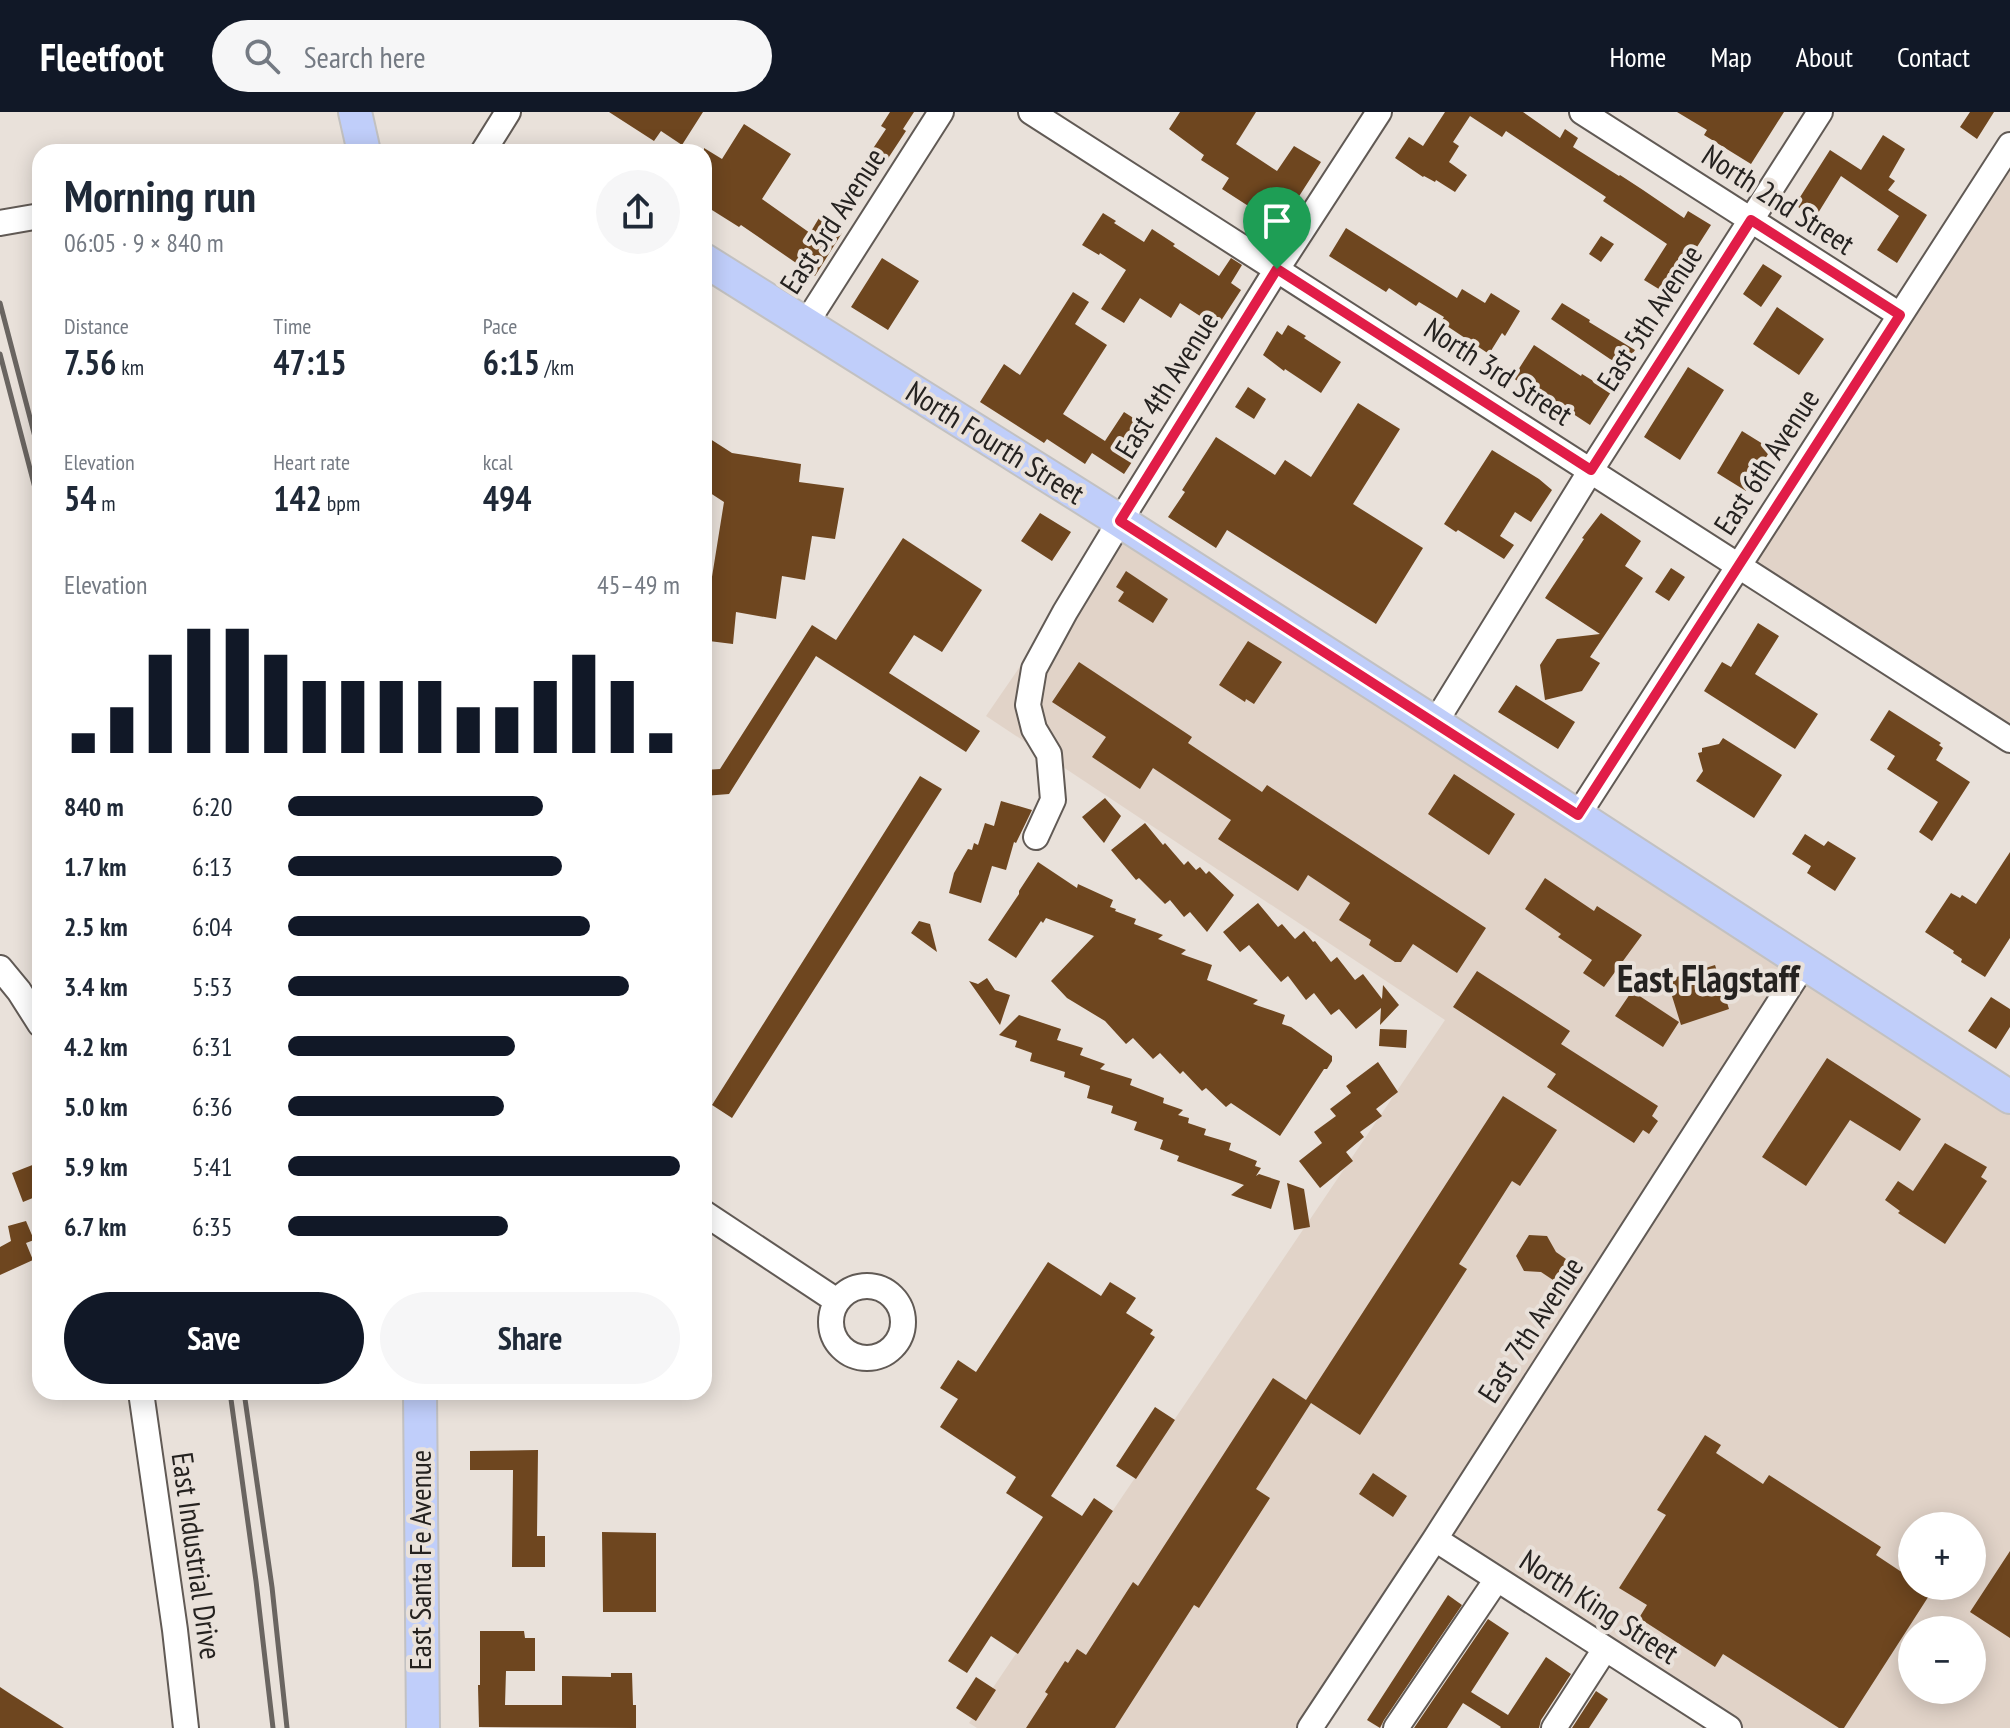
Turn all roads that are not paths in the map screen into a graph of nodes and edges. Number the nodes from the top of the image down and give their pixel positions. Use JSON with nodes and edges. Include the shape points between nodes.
{"nodes":[{"id":1,"x":355,"y":112,"type":"edge"},
{"id":2,"x":508,"y":112,"type":"edge"},
{"id":3,"x":941,"y":112,"type":"edge"},
{"id":4,"x":1031,"y":112,"type":"edge"},
{"id":5,"x":1379,"y":112,"type":"edge"},
{"id":6,"x":1582,"y":112,"type":"edge"},
{"id":7,"x":1820,"y":112,"type":"edge"},
{"id":8,"x":362,"y":144,"type":"edge"},
{"id":9,"x":488,"y":144,"type":"edge"},
{"id":10,"x":2010,"y":145,"type":"edge"},
{"id":11,"x":32,"y":217,"type":"edge"},
{"id":12,"x":1751,"y":220,"type":"junction"},
{"id":13,"x":0,"y":223,"type":"edge"},
{"id":14,"x":712,"y":265,"type":"edge"},
{"id":15,"x":1277,"y":269,"type":"junction"},
{"id":16,"x":1900,"y":315,"type":"junction"},
{"id":17,"x":805,"y":325,"type":"junction"},
{"id":18,"x":1591,"y":470,"type":"junction"},
{"id":19,"x":1120,"y":521,"type":"junction"},
{"id":20,"x":1737,"y":566,"type":"junction"},
{"id":21,"x":1435,"y":723,"type":"junction"},
{"id":22,"x":2010,"y":740,"type":"edge"},
{"id":23,"x":1578,"y":815,"type":"junction"},
{"id":24,"x":1036,"y":837,"type":"dead end"},
{"id":25,"x":1804,"y":964,"type":"junction"},
{"id":26,"x":0,"y":968,"type":"edge"},
{"id":27,"x":32,"y":1011,"type":"edge"},
{"id":28,"x":2010,"y":1097,"type":"edge"},
{"id":29,"x":712,"y":1218,"type":"edge"},
{"id":30,"x":837,"y":1301,"type":"dead end"},
{"id":31,"x":142,"y":1400,"type":"edge"},
{"id":32,"x":420,"y":1400,"type":"edge"},
{"id":33,"x":1435,"y":1539,"type":"junction"},
{"id":34,"x":1497,"y":1579,"type":"junction"},
{"id":35,"x":1605,"y":1649,"type":"junction"},
{"id":36,"x":1321,"y":1724,"type":"edge"},
{"id":37,"x":1724,"y":1727,"type":"edge"},
{"id":38,"x":186,"y":1728,"type":"edge"},
{"id":39,"x":423,"y":1728,"type":"edge"},
{"id":40,"x":1396,"y":1728,"type":"edge"},
{"id":41,"x":1554,"y":1728,"type":"edge"}],
"edges":[{"from":1,"to":8,"type":"main road"},
{"from":2,"to":9,"type":"street"},
{"from":3,"to":17,"type":"street","name":"East 3rd Avenue"},
{"from":4,"to":15,"type":"street","name":"North 3rd Street"},
{"from":5,"to":15,"type":"street","name":"East 4th Avenue"},
{"from":6,"to":12,"type":"street","name":"North 2nd Street"},
{"from":7,"to":12,"type":"street","name":"East 5th Avenue"},
{"from":10,"to":16,"type":"street","name":"East 6th Avenue"},
{"from":11,"to":13,"type":"street"},
{"from":12,"to":16,"type":"street","name":"North 2nd Street"},
{"from":12,"to":18,"type":"street","name":"East 5th Avenue"},
{"from":14,"to":17,"type":"main road","name":"North Fourth Street"},
{"from":15,"to":18,"type":"street","name":"North 3rd Street"},
{"from":15,"to":19,"type":"street","name":"East 4th Avenue"},
{"from":16,"to":20,"type":"street","name":"East 6th Avenue"},
{"from":17,"to":19,"type":"main road","name":"North Fourth Street"},
{"from":18,"to":20,"type":"street","name":"North 3rd Street"},
{"from":18,"to":21,"type":"street","name":"East 5th Avenue"},
{"from":19,"to":21,"type":"main road","name":"North Fourth Street"},
{"from":19,"to":24,"type":"street","name":"East 4th Avenue","via":[[1034,669],[1028,705],[1049,754],[1053,800]]},
{"from":20,"to":22,"type":"street","name":"North 3rd Street"},
{"from":20,"to":23,"type":"street","name":"East 6th Avenue"},
{"from":21,"to":23,"type":"main road","name":"North Fourth Street"},
{"from":23,"to":25,"type":"main road","name":"North Fourth Street"},
{"from":25,"to":28,"type":"main road","name":"North Fourth Street"},
{"from":25,"to":33,"type":"street","name":"East 7th Avenue"},
{"from":26,"to":27,"type":"street"},
{"from":29,"to":30,"type":"street"},
{"from":31,"to":38,"type":"street","name":"East Industrial Drive"},
{"from":32,"to":39,"type":"main road","name":"East Santa Fe Avenue"},
{"from":33,"to":34,"type":"street","name":"North King Street"},
{"from":33,"to":36,"type":"street","name":"East 7th Avenue"},
{"from":34,"to":35,"type":"street","name":"North King Street"},
{"from":34,"to":40,"type":"street"},
{"from":35,"to":37,"type":"street","name":"North King Street"},
{"from":35,"to":41,"type":"street"}]}
